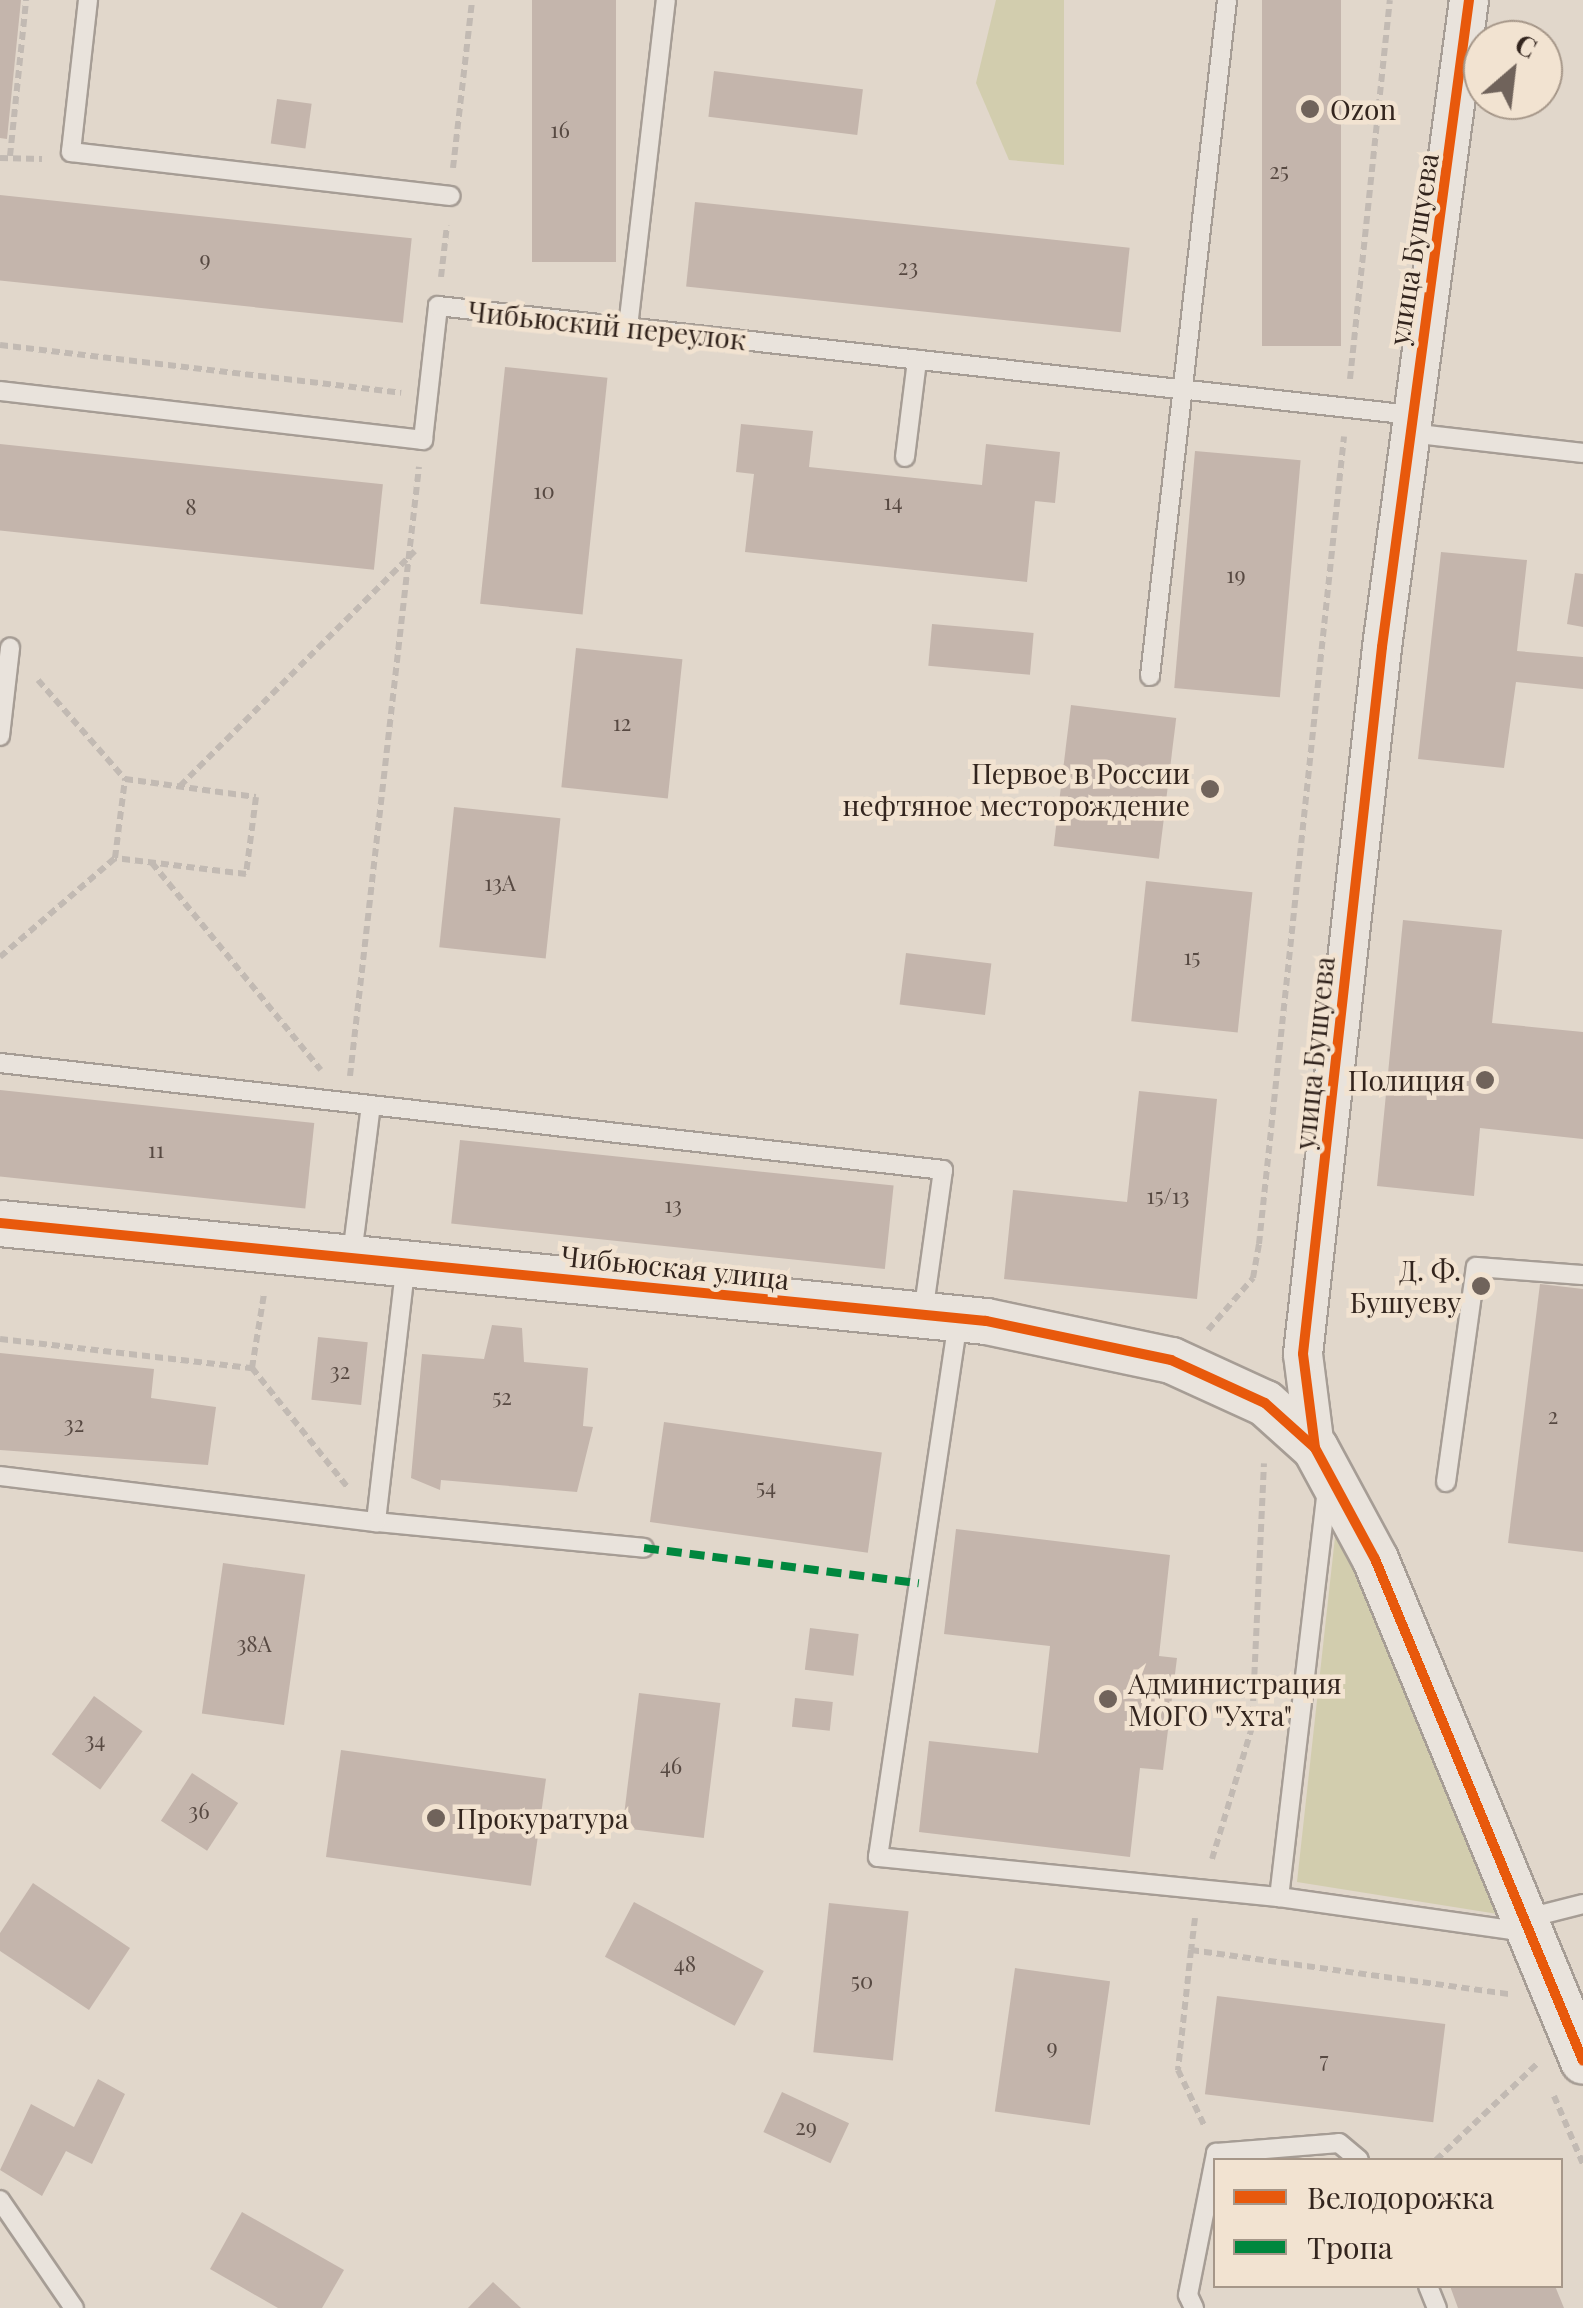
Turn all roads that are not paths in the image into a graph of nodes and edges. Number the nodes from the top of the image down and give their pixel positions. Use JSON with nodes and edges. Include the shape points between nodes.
{"nodes":[{"id":1,"x":88,"y":0,"type":"edge"},
{"id":2,"x":666,"y":0,"type":"edge"},
{"id":3,"x":1227,"y":0,"type":"edge"},
{"id":4,"x":1470,"y":0,"type":"edge"},
{"id":5,"x":450,"y":196,"type":"road end"},
{"id":6,"x":628,"y":327,"type":"junction"},
{"id":7,"x":917,"y":360,"type":"junction"},
{"id":8,"x":1182,"y":391,"type":"junction"},
{"id":9,"x":0,"y":392,"type":"edge"},
{"id":10,"x":1410,"y":424,"type":"junction"},
{"id":11,"x":1583,"y":454,"type":"edge"},
{"id":12,"x":906,"y":457,"type":"dead end"},
{"id":13,"x":10,"y":648,"type":"road end"},
{"id":14,"x":1150,"y":676,"type":"dead end"},
{"id":15,"x":0,"y":736,"type":"edge"},
{"id":16,"x":0,"y":1062,"type":"edge"},
{"id":17,"x":371,"y":1104,"type":"junction"},
{"id":18,"x":0,"y":1223,"type":"edge"},
{"id":19,"x":354,"y":1244,"type":"junction"},
{"id":20,"x":406,"y":1262,"type":"junction"},
{"id":21,"x":1583,"y":1275,"type":"edge"},
{"id":22,"x":937,"y":1307,"type":"junction"},
{"id":23,"x":1322,"y":1461,"type":"junction"},
{"id":24,"x":0,"y":1476,"type":"edge"},
{"id":25,"x":1446,"y":1482,"type":"dead end"},
{"id":26,"x":376,"y":1522,"type":"junction"},
{"id":27,"x":644,"y":1548,"type":"dead end"},
{"id":28,"x":1279,"y":1896,"type":"junction"},
{"id":29,"x":1583,"y":1904,"type":"edge"},
{"id":30,"x":1527,"y":1926,"type":"junction"},
{"id":31,"x":1561,"y":2061,"type":"edge"},
{"id":32,"x":1215,"y":2158,"type":"edge"},
{"id":33,"x":1357,"y":2158,"type":"edge"},
{"id":34,"x":1213,"y":2168,"type":"edge"},
{"id":35,"x":0,"y":2200,"type":"edge"},
{"id":36,"x":74,"y":2308,"type":"edge"},
{"id":37,"x":1194,"y":2308,"type":"edge"}],
"edges":[{"from":1,"to":5,"type":"lane","via":[[71,152]]},
{"from":2,"to":6,"type":"lane"},
{"from":3,"to":8,"type":"lane"},
{"from":4,"to":10,"type":"street","name":"улица Бушуева"},
{"from":6,"to":7,"type":"lane","name":"Чибьюский переулок"},
{"from":6,"to":9,"type":"lane","name":"Чибьюский переулок","via":[[438,306],[422,440]]},
{"from":7,"to":8,"type":"lane","name":"Чибьюский переулок"},
{"from":7,"to":12,"type":"lane"},
{"from":8,"to":10,"type":"lane","name":"Чибьюский переулок","via":[[1347,409]]},
{"from":8,"to":14,"type":"lane"},
{"from":10,"to":11,"type":"lane","name":"Чибьюский переулок"},
{"from":10,"to":23,"type":"street","name":"улица Бушуева","via":[[1303,1354]]},
{"from":13,"to":15,"type":"lane"},
{"from":16,"to":17,"type":"lane"},
{"from":17,"to":19,"type":"lane"},
{"from":17,"to":22,"type":"lane","via":[[943,1170]]},
{"from":18,"to":19,"type":"street","name":"Чибьюская улица"},
{"from":19,"to":20,"type":"street","name":"Чибьюская улица"},
{"from":20,"to":22,"type":"street","name":"Чибьюская улица"},
{"from":20,"to":26,"type":"lane"},
{"from":21,"to":25,"type":"lane","via":[[1476,1267]]},
{"from":22,"to":23,"type":"street","name":"Чибьюская улица","via":[[1171,1360],[1265,1403]]},
{"from":22,"to":28,"type":"lane","via":[[878,1858]]},
{"from":23,"to":28,"type":"lane"},
{"from":23,"to":30,"type":"street","name":"улица Бушуева","via":[[1375,1559]]},
{"from":24,"to":26,"type":"lane"},
{"from":26,"to":27,"type":"lane"},
{"from":28,"to":30,"type":"lane"},
{"from":29,"to":30,"type":"lane"},
{"from":30,"to":31,"type":"street","name":"улица Бушуева"},
{"from":32,"to":33,"type":"lane","via":[[1339,2143]]},
{"from":34,"to":37,"type":"lane","via":[[1188,2295]]},
{"from":35,"to":36,"type":"lane"}]}
